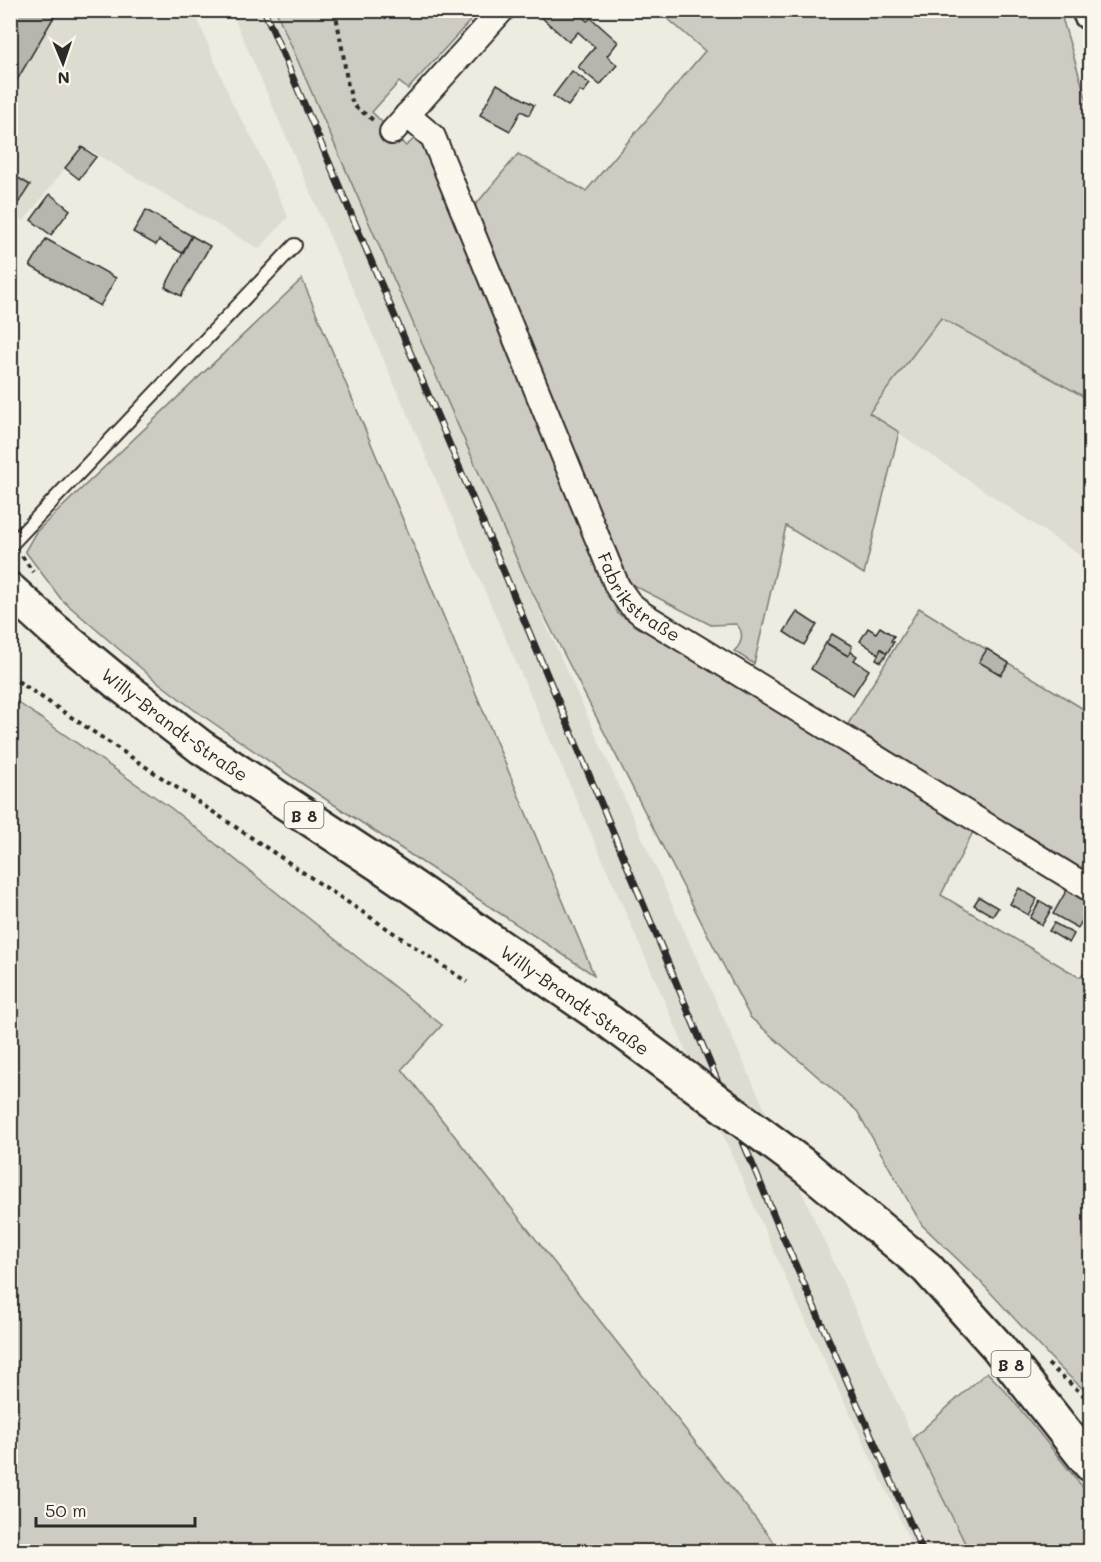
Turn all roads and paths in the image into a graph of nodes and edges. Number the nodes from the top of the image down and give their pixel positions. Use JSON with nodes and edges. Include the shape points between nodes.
{"nodes":[{"id":1,"x":335,"y":10,"type":"edge"},
{"id":2,"x":502,"y":10,"type":"edge"},
{"id":3,"x":399,"y":124,"type":"junction"},
{"id":4,"x":295,"y":246,"type":"dead end"},
{"id":5,"x":10,"y":546,"type":"edge"},
{"id":6,"x":10,"y":590,"type":"edge"},
{"id":7,"x":10,"y":676,"type":"edge"},
{"id":8,"x":1090,"y":889,"type":"edge"},
{"id":9,"x":467,"y":982,"type":"dead end"},
{"id":10,"x":1090,"y":1464,"type":"edge"}],
"edges":[{"from":1,"to":3,"type":"path","via":[[353,105]]},
{"from":2,"to":3,"type":"street"},
{"from":3,"to":8,"type":"street","name":"Fabrikstraße","via":[[433,137],[617,586],[629,603]]},
{"from":4,"to":5,"type":"lane"},
{"from":6,"to":10,"type":"main road","name":"Willy-Brandt-Straße","number":"B 8","bridge":true,"via":[[117,682],[201,747],[610,1022],[807,1168],[927,1268],[997,1346]]},
{"from":7,"to":9,"type":"path"}]}
